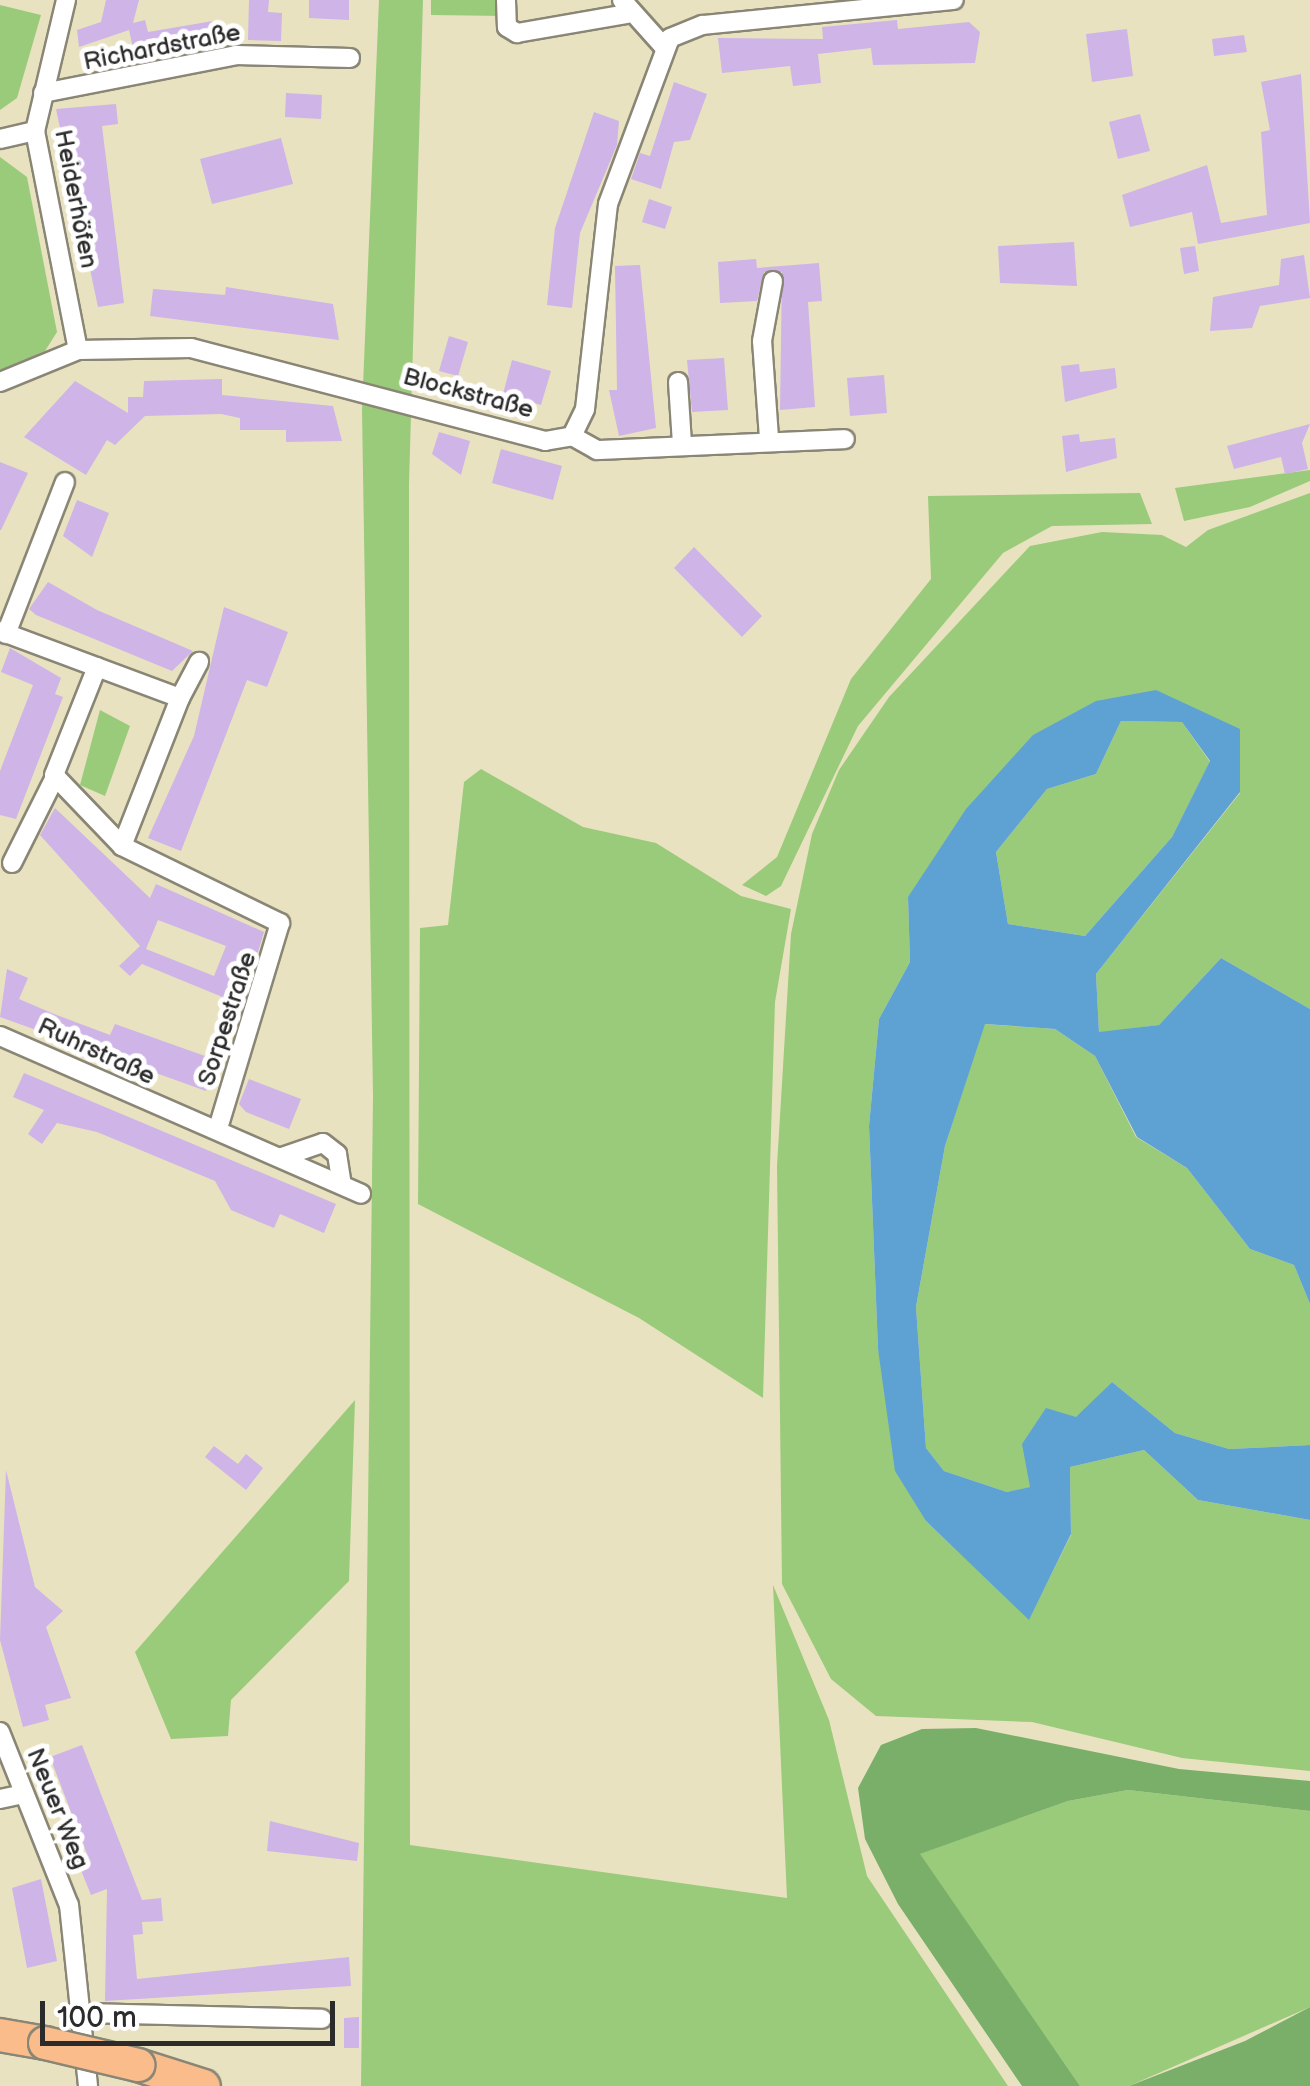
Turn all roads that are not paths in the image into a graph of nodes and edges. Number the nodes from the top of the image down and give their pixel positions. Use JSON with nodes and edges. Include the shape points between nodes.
{"nodes":[{"id":1,"x":66,"y":0,"type":"edge"},
{"id":2,"x":506,"y":0,"type":"edge"},
{"id":3,"x":954,"y":0,"type":"edge"},
{"id":4,"x":914,"y":2,"type":"edge"},
{"id":5,"x":625,"y":7,"type":"edge"},
{"id":6,"x":794,"y":8,"type":"edge"},
{"id":7,"x":664,"y":47,"type":"junction"},
{"id":8,"x":350,"y":58,"type":"dead end"},
{"id":9,"x":43,"y":93,"type":"junction"},
{"id":10,"x":35,"y":131,"type":"junction"},
{"id":11,"x":0,"y":139,"type":"edge"},
{"id":12,"x":773,"y":281,"type":"dead end"},
{"id":13,"x":78,"y":350,"type":"junction"},
{"id":14,"x":0,"y":382,"type":"edge"},
{"id":15,"x":678,"y":382,"type":"dead end"},
{"id":16,"x":572,"y":436,"type":"junction"},
{"id":17,"x":770,"y":438,"type":"junction"},
{"id":18,"x":845,"y":438,"type":"dead end"},
{"id":19,"x":682,"y":444,"type":"junction"},
{"id":20,"x":65,"y":482,"type":"dead end"},
{"id":21,"x":3,"y":633,"type":"edge"},
{"id":22,"x":199,"y":662,"type":"dead end"},
{"id":23,"x":97,"y":666,"type":"junction"},
{"id":24,"x":180,"y":698,"type":"junction"},
{"id":25,"x":54,"y":779,"type":"junction"},
{"id":26,"x":122,"y":846,"type":"junction"},
{"id":27,"x":12,"y":864,"type":"dead end"},
{"id":28,"x":0,"y":1036,"type":"edge"},
{"id":29,"x":218,"y":1129,"type":"junction"},
{"id":30,"x":282,"y":1157,"type":"junction"},
{"id":31,"x":342,"y":1185,"type":"junction"},
{"id":32,"x":361,"y":1194,"type":"dead end"},
{"id":33,"x":0,"y":1732,"type":"edge"},
{"id":34,"x":22,"y":1794,"type":"junction"},
{"id":35,"x":0,"y":1799,"type":"edge"},
{"id":36,"x":84,"y":2013,"type":"junction"},
{"id":37,"x":322,"y":2019,"type":"dead end"},
{"id":38,"x":0,"y":2035,"type":"edge"},
{"id":39,"x":88,"y":2086,"type":"edge"},
{"id":40,"x":204,"y":2086,"type":"edge"}],
"edges":[{"from":1,"to":9,"type":"street","name":"Heiderhöfen"},
{"from":2,"to":5,"type":"street","via":[[512,33]]},
{"from":3,"to":4,"type":"street"},
{"from":4,"to":6,"type":"street"},
{"from":5,"to":7,"type":"street"},
{"from":6,"to":7,"type":"street","via":[[688,28]]},
{"from":7,"to":16,"type":"street","via":[[608,204],[585,409]]},
{"from":8,"to":9,"type":"street","name":"Richardstraße","via":[[236,56]]},
{"from":9,"to":10,"type":"street","name":"Heiderhöfen"},
{"from":10,"to":11,"type":"street"},
{"from":10,"to":13,"type":"street","name":"Heiderhöfen"},
{"from":12,"to":17,"type":"street","via":[[762,341]]},
{"from":13,"to":14,"type":"street","name":"Blockstraße"},
{"from":13,"to":16,"type":"street","name":"Blockstraße","via":[[208,350],[545,441]]},
{"from":15,"to":19,"type":"street"},
{"from":16,"to":19,"type":"street","name":"Blockstraße","via":[[597,450]]},
{"from":17,"to":18,"type":"street","name":"Blockstraße"},
{"from":17,"to":19,"type":"street","name":"Blockstraße"},
{"from":20,"to":21,"type":"street"},
{"from":21,"to":23,"type":"street"},
{"from":22,"to":24,"type":"street"},
{"from":23,"to":24,"type":"street"},
{"from":23,"to":25,"type":"street"},
{"from":24,"to":26,"type":"street"},
{"from":25,"to":26,"type":"street","name":"Sorpestraße"},
{"from":25,"to":27,"type":"street"},
{"from":26,"to":29,"type":"street","name":"Sorpestraße","via":[[280,923]]},
{"from":28,"to":29,"type":"street","name":"Ruhrstraße"},
{"from":29,"to":30,"type":"street","name":"Ruhrstraße"},
{"from":30,"to":31,"type":"street","name":"Ruhrstraße"},
{"from":30,"to":31,"type":"street","via":[[324,1143],[337,1154]]},
{"from":31,"to":32,"type":"street","name":"Ruhrstraße"},
{"from":33,"to":34,"type":"street","name":"Neuer Weg"},
{"from":34,"to":35,"type":"street"},
{"from":34,"to":36,"type":"street","name":"Neuer Weg","via":[[69,1905]]},
{"from":36,"to":37,"type":"street"},
{"from":36,"to":39,"type":"street","name":"Neuer Weg"},
{"from":38,"to":40,"type":"highway","bridge":true}]}
